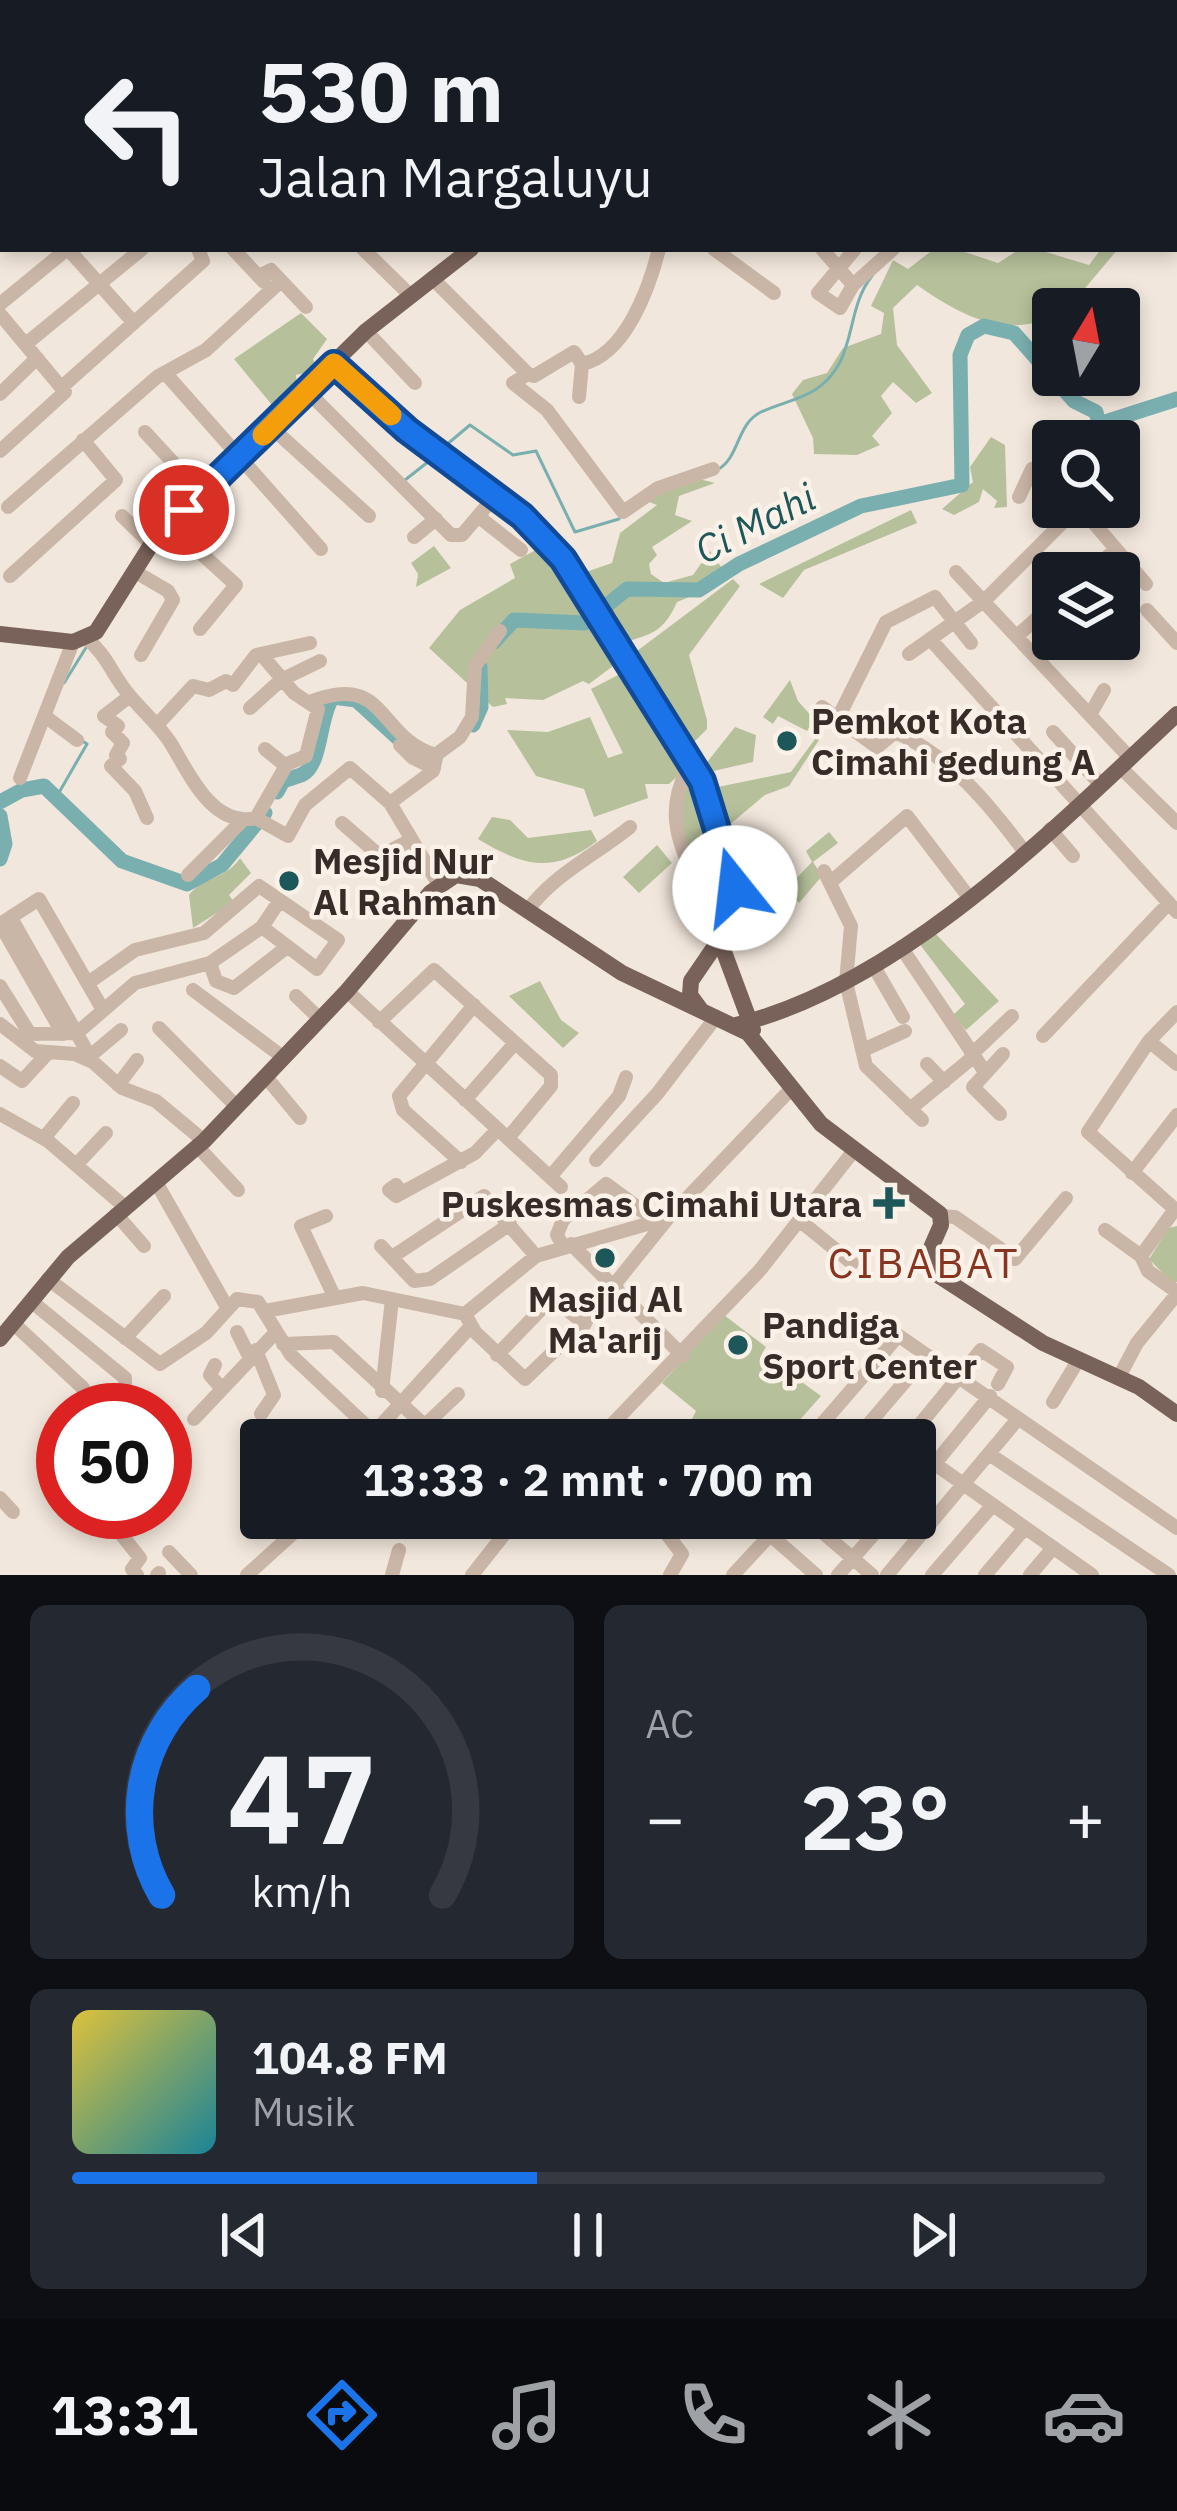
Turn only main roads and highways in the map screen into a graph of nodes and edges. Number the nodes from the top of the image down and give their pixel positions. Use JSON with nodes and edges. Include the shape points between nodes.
{"nodes":[{"id":1,"x":467,"y":252,"type":"edge"},
{"id":2,"x":336,"y":361,"type":"junction"},
{"id":3,"x":0,"y":634,"type":"edge"},
{"id":4,"x":1177,"y":714,"type":"edge"},
{"id":5,"x":720,"y":941,"type":"junction"},
{"id":6,"x":698,"y":972,"type":"junction"},
{"id":7,"x":736,"y":980,"type":"junction"},
{"id":8,"x":669,"y":999,"type":"junction"},
{"id":9,"x":709,"y":1014,"type":"junction"},
{"id":10,"x":747,"y":1028,"type":"junction"},
{"id":11,"x":0,"y":1339,"type":"edge"},
{"id":12,"x":1177,"y":1414,"type":"edge"}],
"edges":[{"from":1,"to":2,"type":"main road","via":[[359,331]]},
{"from":2,"to":3,"type":"main road","via":[[151,544],[80,640]]},
{"from":2,"to":5,"type":"main road","via":[[563,559],[693,773],[728,861],[735,902]]},
{"from":4,"to":10,"type":"main road","via":[[1125,766],[901,947]]},
{"from":5,"to":6,"type":"main road"},
{"from":5,"to":7,"type":"main road"},
{"from":6,"to":7,"type":"main road","via":[[721,966]]},
{"from":6,"to":8,"type":"main road"},
{"from":6,"to":9,"type":"main road","via":[[690,995]]},
{"from":7,"to":9,"type":"main road","via":[[730,1008]]},
{"from":7,"to":10,"type":"main road"},
{"from":8,"to":9,"type":"main road"},
{"from":8,"to":11,"type":"main road","via":[[471,876],[449,877],[237,1107],[48,1280]]},
{"from":9,"to":10,"type":"main road"},
{"from":10,"to":12,"type":"main road","via":[[852,1153],[940,1216],[927,1257],[933,1272],[1042,1343],[1121,1373]]}]}
